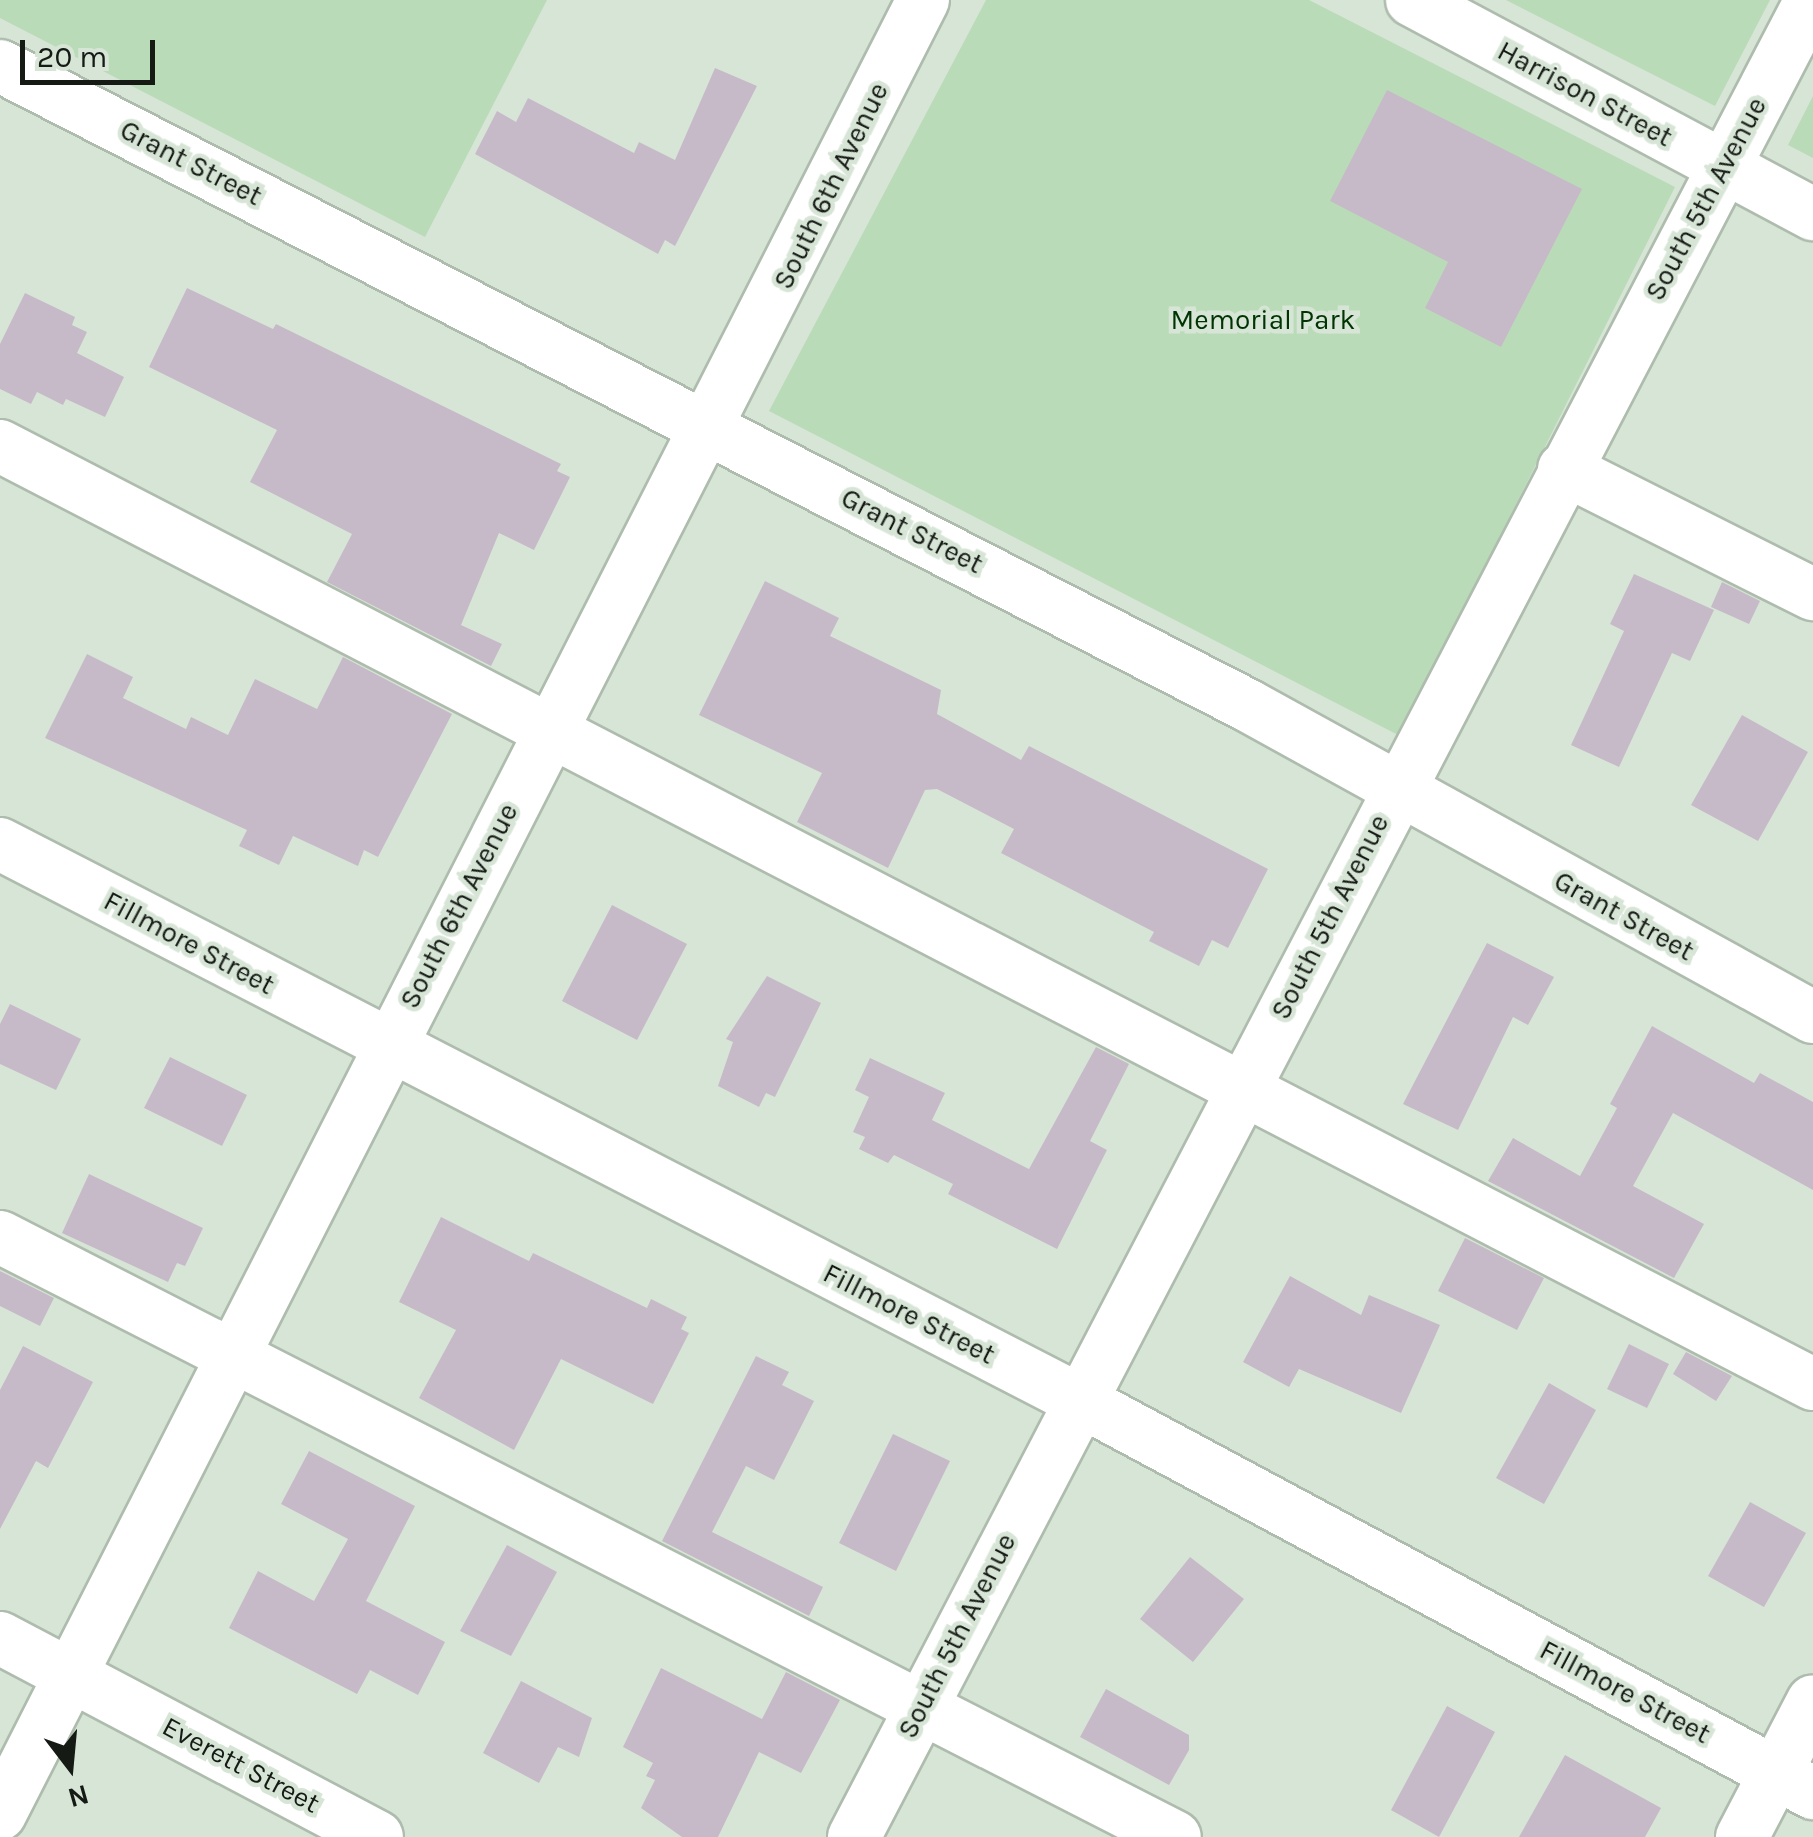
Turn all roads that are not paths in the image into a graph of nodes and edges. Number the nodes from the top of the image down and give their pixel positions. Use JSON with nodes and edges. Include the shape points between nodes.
{"nodes":[{"id":1,"x":923,"y":0,"type":"edge"},
{"id":2,"x":1412,"y":0,"type":"edge"},
{"id":3,"x":1812,"y":0,"type":"edge"},
{"id":4,"x":4,"y":76,"type":"edge"},
{"id":5,"x":1722,"y":168,"type":"junction"},
{"id":6,"x":1813,"y":214,"type":"edge"},
{"id":7,"x":711,"y":427,"type":"junction"},
{"id":8,"x":0,"y":446,"type":"edge"},
{"id":9,"x":1564,"y":468,"type":"junction"},
{"id":10,"x":1813,"y":594,"type":"edge"},
{"id":11,"x":551,"y":728,"type":"junction"},
{"id":12,"x":1396,"y":790,"type":"junction"},
{"id":13,"x":0,"y":844,"type":"edge"},
{"id":14,"x":1813,"y":1017,"type":"edge"},
{"id":15,"x":386,"y":1047,"type":"junction"},
{"id":16,"x":1242,"y":1085,"type":"junction"},
{"id":17,"x":0,"y":1237,"type":"edge"},
{"id":18,"x":230,"y":1358,"type":"junction"},
{"id":19,"x":1813,"y":1384,"type":"edge"},
{"id":20,"x":1079,"y":1400,"type":"junction"},
{"id":21,"x":0,"y":1638,"type":"edge"},
{"id":22,"x":72,"y":1676,"type":"junction"},
{"id":23,"x":1813,"y":1701,"type":"edge"},
{"id":24,"x":921,"y":1707,"type":"junction"},
{"id":25,"x":1794,"y":1783,"type":"edge"},
{"id":26,"x":0,"y":1814,"type":"edge"},
{"id":27,"x":377,"y":1837,"type":"edge"},
{"id":28,"x":854,"y":1837,"type":"edge"},
{"id":29,"x":1176,"y":1837,"type":"edge"},
{"id":30,"x":1742,"y":1837,"type":"edge"}],
"edges":[{"from":1,"to":7,"type":"street","name":"South 6th Avenue"},
{"from":2,"to":5,"type":"street","name":"Harrison Street"},
{"from":3,"to":5,"type":"street","name":"South 5th Avenue"},
{"from":4,"to":7,"type":"street","name":"Grant Street"},
{"from":5,"to":6,"type":"street","name":"Harrison Street"},
{"from":5,"to":9,"type":"street","name":"South 5th Avenue"},
{"from":7,"to":11,"type":"street","name":"South 6th Avenue"},
{"from":7,"to":12,"type":"street","name":"Grant Street","via":[[1248,705]]},
{"from":8,"to":11,"type":"street"},
{"from":9,"to":10,"type":"street"},
{"from":9,"to":12,"type":"street","name":"South 5th Avenue"},
{"from":11,"to":15,"type":"street","name":"South 6th Avenue"},
{"from":11,"to":16,"type":"street"},
{"from":12,"to":14,"type":"street","name":"Grant Street"},
{"from":12,"to":16,"type":"street","name":"South 5th Avenue"},
{"from":13,"to":15,"type":"street","name":"Fillmore Street"},
{"from":15,"to":18,"type":"street","name":"South 6th Avenue"},
{"from":15,"to":20,"type":"street","name":"Fillmore Street"},
{"from":16,"to":19,"type":"street"},
{"from":16,"to":20,"type":"street","name":"South 5th Avenue"},
{"from":17,"to":18,"type":"street"},
{"from":18,"to":22,"type":"street","name":"South 6th Avenue"},
{"from":18,"to":24,"type":"street"},
{"from":20,"to":24,"type":"street","name":"South 5th Avenue"},
{"from":20,"to":25,"type":"street","name":"Fillmore Street"},
{"from":21,"to":22,"type":"street","name":"Everett Street"},
{"from":22,"to":26,"type":"street","name":"South 6th Avenue"},
{"from":22,"to":27,"type":"street","name":"Everett Street"},
{"from":23,"to":25,"type":"street"},
{"from":24,"to":28,"type":"street","name":"South 5th Avenue"},
{"from":24,"to":29,"type":"street"},
{"from":25,"to":30,"type":"street"}]}
